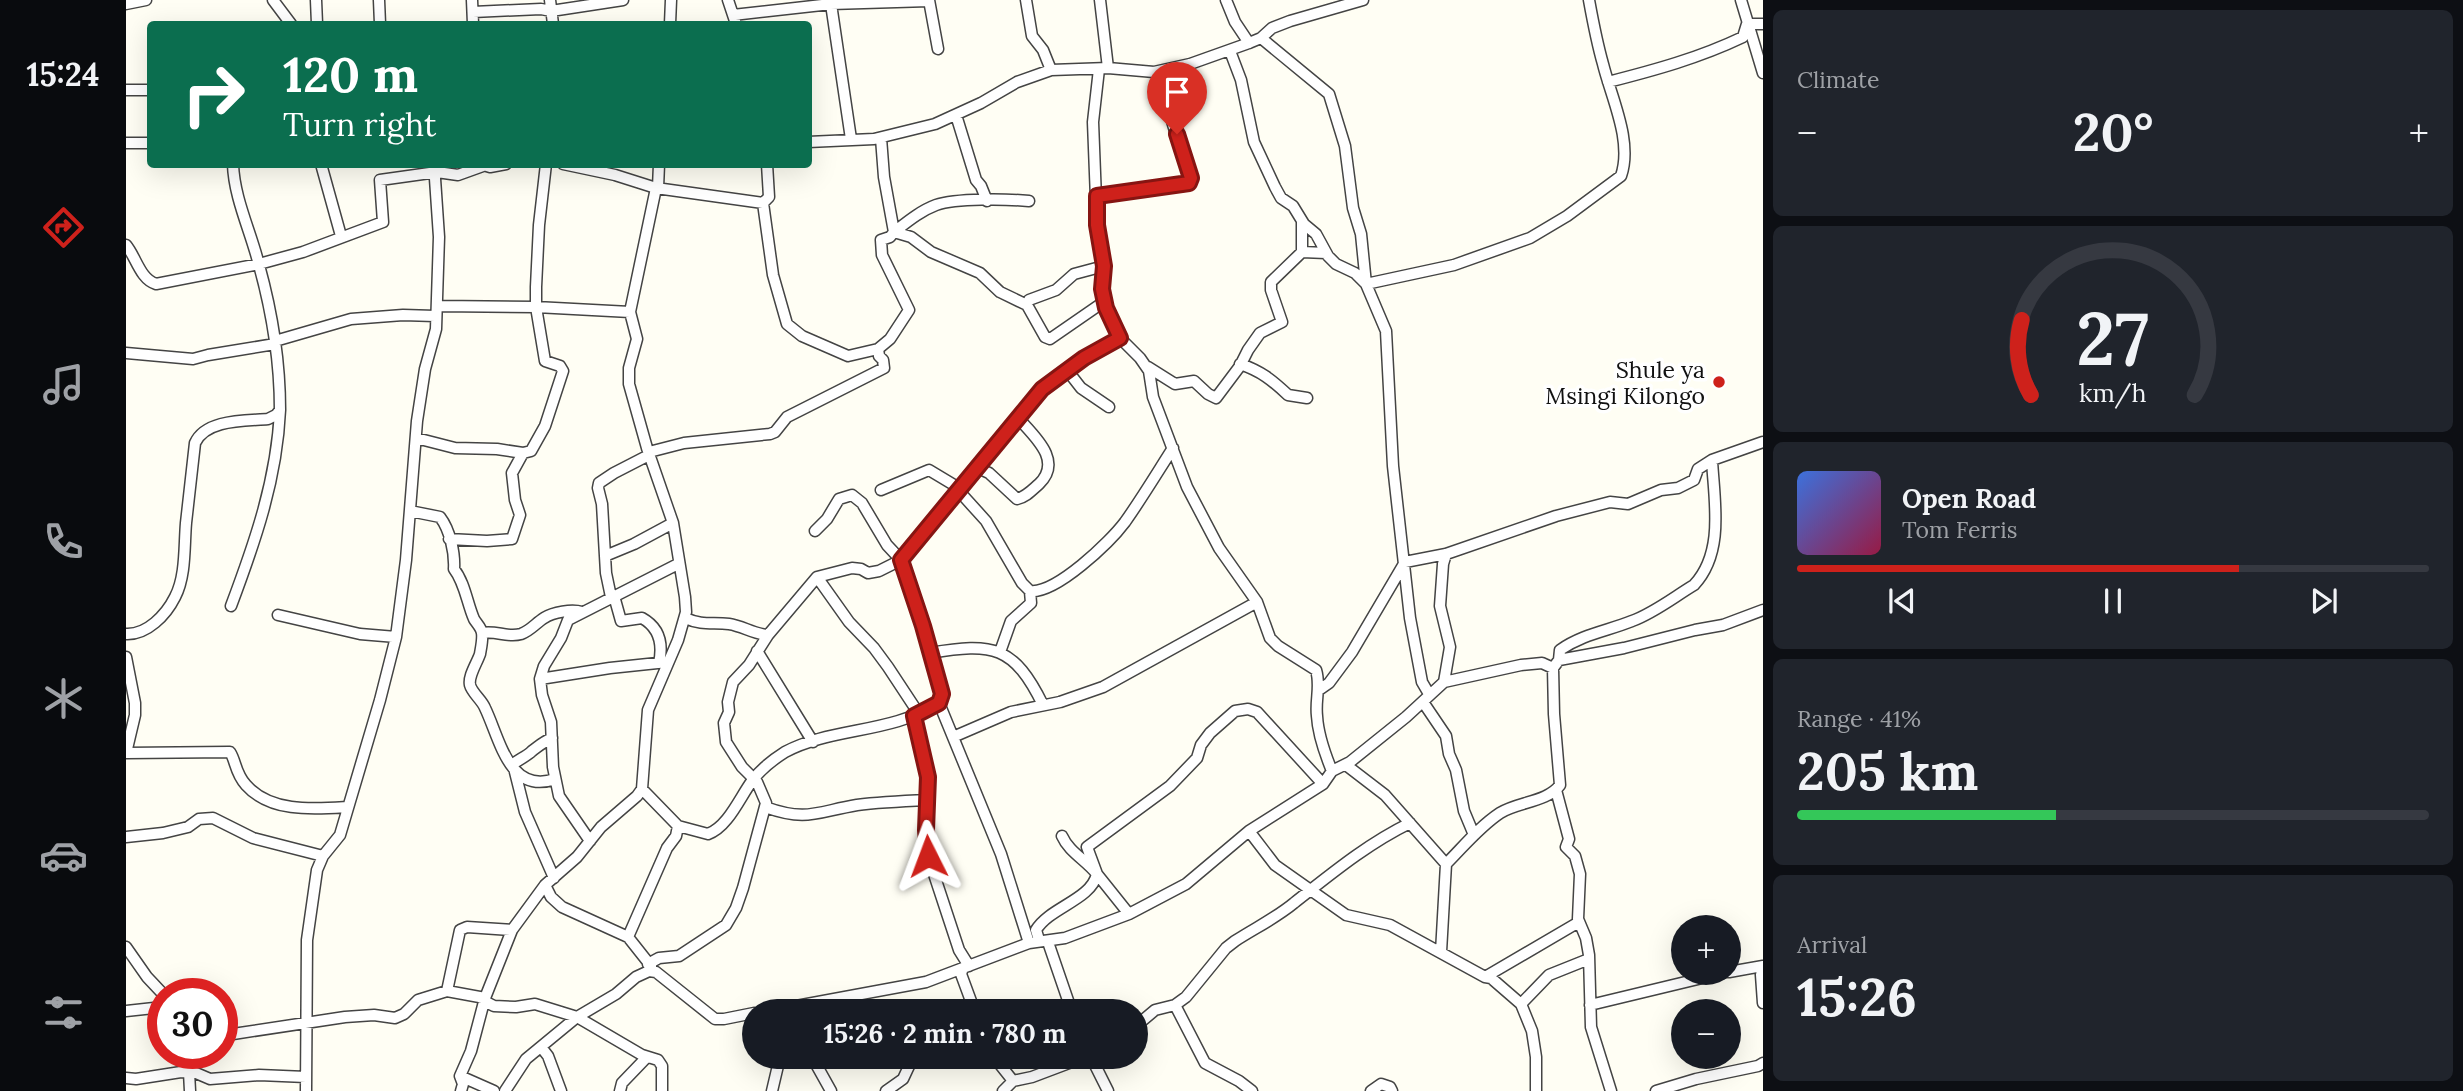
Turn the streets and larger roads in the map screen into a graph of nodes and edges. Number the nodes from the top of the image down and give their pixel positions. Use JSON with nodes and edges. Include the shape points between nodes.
{"nodes":[{"id":1,"x":146,"y":0,"type":"edge"},
{"id":2,"x":273,"y":0,"type":"edge"},
{"id":3,"x":316,"y":0,"type":"edge"},
{"id":4,"x":379,"y":0,"type":"edge"},
{"id":5,"x":472,"y":0,"type":"edge"},
{"id":6,"x":623,"y":0,"type":"edge"},
{"id":7,"x":671,"y":0,"type":"edge"},
{"id":8,"x":729,"y":0,"type":"edge"},
{"id":9,"x":929,"y":0,"type":"edge"},
{"id":10,"x":1026,"y":0,"type":"edge"},
{"id":11,"x":1100,"y":0,"type":"edge"},
{"id":12,"x":1226,"y":0,"type":"edge"},
{"id":13,"x":1363,"y":0,"type":"edge"},
{"id":14,"x":1589,"y":0,"type":"edge"},
{"id":15,"x":1741,"y":0,"type":"edge"},
{"id":16,"x":126,"y":4,"type":"edge"},
{"id":17,"x":831,"y":4,"type":"junction"},
{"id":18,"x":1334,"y":5,"type":"edge"},
{"id":19,"x":551,"y":6,"type":"edge"},
{"id":20,"x":473,"y":12,"type":"junction"},
{"id":21,"x":735,"y":20,"type":"edge"},
{"id":22,"x":289,"y":21,"type":"edge"},
{"id":23,"x":317,"y":21,"type":"edge"},
{"id":24,"x":380,"y":21,"type":"edge"},
{"id":25,"x":473,"y":21,"type":"edge"},
{"id":26,"x":670,"y":21,"type":"edge"},
{"id":27,"x":1235,"y":22,"type":"junction"},
{"id":28,"x":1747,"y":24,"type":"junction"},
{"id":29,"x":1763,"y":24,"type":"edge"},
{"id":30,"x":1261,"y":38,"type":"junction"},
{"id":31,"x":1249,"y":43,"type":"junction"},
{"id":32,"x":938,"y":49,"type":"dead end"},
{"id":33,"x":1232,"y":50,"type":"junction"},
{"id":34,"x":1103,"y":68,"type":"junction"},
{"id":35,"x":1052,"y":70,"type":"junction"},
{"id":36,"x":1159,"y":71,"type":"junction"},
{"id":37,"x":1763,"y":74,"type":"edge"},
{"id":38,"x":1608,"y":82,"type":"junction"},
{"id":39,"x":126,"y":90,"type":"edge"},
{"id":40,"x":147,"y":90,"type":"edge"},
{"id":41,"x":956,"y":115,"type":"junction"},
{"id":42,"x":881,"y":138,"type":"junction"},
{"id":43,"x":851,"y":139,"type":"junction"},
{"id":44,"x":812,"y":142,"type":"edge"},
{"id":45,"x":126,"y":143,"type":"edge"},
{"id":46,"x":147,"y":144,"type":"edge"},
{"id":47,"x":234,"y":168,"type":"edge"},
{"id":48,"x":322,"y":168,"type":"edge"},
{"id":49,"x":435,"y":168,"type":"edge"},
{"id":50,"x":475,"y":168,"type":"edge"},
{"id":51,"x":546,"y":168,"type":"edge"},
{"id":52,"x":581,"y":168,"type":"edge"},
{"id":53,"x":659,"y":168,"type":"edge"},
{"id":54,"x":767,"y":168,"type":"edge"},
{"id":55,"x":657,"y":188,"type":"junction"},
{"id":56,"x":1097,"y":196,"type":"junction"},
{"id":57,"x":987,"y":201,"type":"junction"},
{"id":58,"x":1029,"y":201,"type":"dead end"},
{"id":59,"x":763,"y":203,"type":"junction"},
{"id":60,"x":1302,"y":221,"type":"junction"},
{"id":61,"x":894,"y":232,"type":"junction"},
{"id":62,"x":341,"y":236,"type":"junction"},
{"id":63,"x":126,"y":245,"type":"edge"},
{"id":64,"x":1302,"y":252,"type":"junction"},
{"id":65,"x":1326,"y":253,"type":"junction"},
{"id":66,"x":259,"y":264,"type":"junction"},
{"id":67,"x":1104,"y":266,"type":"junction"},
{"id":68,"x":1366,"y":284,"type":"junction"},
{"id":69,"x":1105,"y":301,"type":"junction"},
{"id":70,"x":1027,"y":304,"type":"junction"},
{"id":71,"x":536,"y":307,"type":"junction"},
{"id":72,"x":436,"y":311,"type":"junction"},
{"id":73,"x":631,"y":312,"type":"junction"},
{"id":74,"x":1120,"y":338,"type":"junction"},
{"id":75,"x":275,"y":342,"type":"junction"},
{"id":76,"x":878,"y":349,"type":"junction"},
{"id":77,"x":126,"y":354,"type":"edge"},
{"id":78,"x":1240,"y":364,"type":"junction"},
{"id":79,"x":1147,"y":366,"type":"junction"},
{"id":80,"x":1067,"y":370,"type":"junction"},
{"id":81,"x":1307,"y":398,"type":"dead end"},
{"id":82,"x":1109,"y":407,"type":"dead end"},
{"id":83,"x":280,"y":410,"type":"junction"},
{"id":84,"x":1019,"y":419,"type":"junction"},
{"id":85,"x":416,"y":438,"type":"junction"},
{"id":86,"x":1763,"y":442,"type":"edge"},
{"id":87,"x":1173,"y":448,"type":"junction"},
{"id":88,"x":523,"y":453,"type":"junction"},
{"id":89,"x":649,"y":453,"type":"junction"},
{"id":90,"x":1712,"y":460,"type":"junction"},
{"id":91,"x":976,"y":467,"type":"junction"},
{"id":92,"x":958,"y":489,"type":"junction"},
{"id":93,"x":881,"y":490,"type":"dead end"},
{"id":94,"x":410,"y":511,"type":"junction"},
{"id":95,"x":673,"y":523,"type":"junction"},
{"id":96,"x":815,"y":531,"type":"dead end"},
{"id":97,"x":449,"y":539,"type":"junction"},
{"id":98,"x":1446,"y":554,"type":"junction"},
{"id":99,"x":605,"y":556,"type":"junction"},
{"id":100,"x":901,"y":560,"type":"junction"},
{"id":101,"x":1405,"y":562,"type":"junction"},
{"id":102,"x":678,"y":564,"type":"junction"},
{"id":103,"x":817,"y":577,"type":"junction"},
{"id":104,"x":1030,"y":591,"type":"junction"},
{"id":105,"x":612,"y":597,"type":"junction"},
{"id":106,"x":1257,"y":602,"type":"junction"},
{"id":107,"x":231,"y":606,"type":"dead end"},
{"id":108,"x":1763,"y":610,"type":"edge"},
{"id":109,"x":584,"y":612,"type":"junction"},
{"id":110,"x":278,"y":615,"type":"dead end"},
{"id":111,"x":685,"y":618,"type":"junction"},
{"id":112,"x":482,"y":633,"type":"junction"},
{"id":113,"x":126,"y":634,"type":"edge"},
{"id":114,"x":768,"y":635,"type":"junction"},
{"id":115,"x":396,"y":637,"type":"junction"},
{"id":116,"x":757,"y":651,"type":"junction"},
{"id":117,"x":1000,"y":652,"type":"junction"},
{"id":118,"x":930,"y":653,"type":"junction"},
{"id":119,"x":126,"y":657,"type":"edge"},
{"id":120,"x":663,"y":663,"type":"junction"},
{"id":121,"x":1556,"y":664,"type":"junction"},
{"id":122,"x":540,"y":679,"type":"junction"},
{"id":123,"x":1444,"y":682,"type":"junction"},
{"id":124,"x":1319,"y":690,"type":"junction"},
{"id":125,"x":1426,"y":698,"type":"junction"},
{"id":126,"x":939,"y":703,"type":"junction"},
{"id":127,"x":1043,"y":705,"type":"junction"},
{"id":128,"x":916,"y":715,"type":"junction"},
{"id":129,"x":953,"y":737,"type":"junction"},
{"id":130,"x":552,"y":738,"type":"junction"},
{"id":131,"x":813,"y":742,"type":"junction"},
{"id":132,"x":126,"y":753,"type":"edge"},
{"id":133,"x":1346,"y":765,"type":"junction"},
{"id":134,"x":513,"y":767,"type":"junction"},
{"id":135,"x":1332,"y":771,"type":"junction"},
{"id":136,"x":555,"y":779,"type":"junction"},
{"id":137,"x":754,"y":779,"type":"junction"},
{"id":138,"x":1323,"y":784,"type":"junction"},
{"id":139,"x":642,"y":789,"type":"junction"},
{"id":140,"x":1556,"y":790,"type":"junction"},
{"id":141,"x":928,"y":800,"type":"junction"},
{"id":142,"x":348,"y":807,"type":"junction"},
{"id":143,"x":765,"y":807,"type":"junction"},
{"id":144,"x":1410,"y":823,"type":"junction"},
{"id":145,"x":678,"y":826,"type":"junction"},
{"id":146,"x":1249,"y":831,"type":"junction"},
{"id":147,"x":1474,"y":835,"type":"junction"},
{"id":148,"x":1062,"y":836,"type":"dead end"},
{"id":149,"x":126,"y":837,"type":"edge"},
{"id":150,"x":590,"y":841,"type":"junction"},
{"id":151,"x":323,"y":856,"type":"junction"},
{"id":152,"x":1446,"y":864,"type":"junction"},
{"id":153,"x":1097,"y":874,"type":"junction"},
{"id":154,"x":554,"y":878,"type":"junction"},
{"id":155,"x":545,"y":885,"type":"junction"},
{"id":156,"x":1308,"y":890,"type":"junction"},
{"id":157,"x":1129,"y":914,"type":"junction"},
{"id":158,"x":1579,"y":922,"type":"junction"},
{"id":159,"x":512,"y":930,"type":"junction"},
{"id":160,"x":628,"y":937,"type":"junction"},
{"id":161,"x":1051,"y":940,"type":"junction"},
{"id":162,"x":1034,"y":942,"type":"junction"},
{"id":163,"x":126,"y":947,"type":"edge"},
{"id":164,"x":1441,"y":952,"type":"junction"},
{"id":165,"x":1588,"y":959,"type":"junction"},
{"id":166,"x":1763,"y":966,"type":"edge"},
{"id":167,"x":648,"y":967,"type":"junction"},
{"id":168,"x":966,"y":967,"type":"junction"},
{"id":169,"x":1741,"y":970,"type":"edge"},
{"id":170,"x":1485,"y":977,"type":"junction"},
{"id":171,"x":148,"y":978,"type":"edge"},
{"id":172,"x":1673,"y":985,"type":"edge"},
{"id":173,"x":447,"y":991,"type":"junction"},
{"id":174,"x":484,"y":999,"type":"junction"},
{"id":175,"x":836,"y":999,"type":"edge"},
{"id":176,"x":969,"y":999,"type":"edge"},
{"id":177,"x":1068,"y":999,"type":"edge"},
{"id":178,"x":1763,"y":1003,"type":"edge"},
{"id":179,"x":1521,"y":1004,"type":"junction"},
{"id":180,"x":1175,"y":1005,"type":"junction"},
{"id":181,"x":1590,"y":1005,"type":"junction"},
{"id":182,"x":147,"y":1009,"type":"edge"},
{"id":183,"x":126,"y":1011,"type":"edge"},
{"id":184,"x":742,"y":1015,"type":"edge"},
{"id":185,"x":1148,"y":1015,"type":"edge"},
{"id":186,"x":577,"y":1017,"type":"junction"},
{"id":187,"x":306,"y":1024,"type":"junction"},
{"id":188,"x":238,"y":1033,"type":"edge"},
{"id":189,"x":541,"y":1047,"type":"junction"},
{"id":190,"x":647,"y":1057,"type":"junction"},
{"id":191,"x":1763,"y":1063,"type":"edge"},
{"id":192,"x":190,"y":1069,"type":"edge"},
{"id":193,"x":777,"y":1069,"type":"edge"},
{"id":194,"x":819,"y":1069,"type":"edge"},
{"id":195,"x":907,"y":1069,"type":"edge"},
{"id":196,"x":1004,"y":1069,"type":"edge"},
{"id":197,"x":1054,"y":1069,"type":"edge"},
{"id":198,"x":1095,"y":1069,"type":"edge"},
{"id":199,"x":190,"y":1072,"type":"junction"},
{"id":200,"x":460,"y":1076,"type":"junction"},
{"id":201,"x":306,"y":1077,"type":"junction"},
{"id":202,"x":126,"y":1078,"type":"edge"},
{"id":203,"x":210,"y":1079,"type":"junction"},
{"id":204,"x":1013,"y":1081,"type":"junction"},
{"id":205,"x":190,"y":1091,"type":"edge"},
{"id":206,"x":215,"y":1091,"type":"edge"},
{"id":207,"x":306,"y":1091,"type":"edge"},
{"id":208,"x":461,"y":1091,"type":"edge"},
{"id":209,"x":494,"y":1091,"type":"edge"},
{"id":210,"x":505,"y":1091,"type":"edge"},
{"id":211,"x":561,"y":1091,"type":"edge"},
{"id":212,"x":620,"y":1091,"type":"edge"},
{"id":213,"x":662,"y":1091,"type":"edge"},
{"id":214,"x":772,"y":1091,"type":"edge"},
{"id":215,"x":831,"y":1091,"type":"edge"},
{"id":216,"x":886,"y":1091,"type":"edge"},
{"id":217,"x":1003,"y":1091,"type":"edge"},
{"id":218,"x":1108,"y":1091,"type":"edge"},
{"id":219,"x":1252,"y":1091,"type":"edge"},
{"id":220,"x":1371,"y":1091,"type":"edge"},
{"id":221,"x":1392,"y":1091,"type":"edge"},
{"id":222,"x":1536,"y":1091,"type":"edge"},
{"id":223,"x":1611,"y":1091,"type":"edge"},
{"id":224,"x":1656,"y":1091,"type":"edge"}],
"edges":[{"from":1,"to":16,"type":"street"},
{"from":2,"to":22,"type":"street"},
{"from":3,"to":23,"type":"street"},
{"from":4,"to":24,"type":"street"},
{"from":5,"to":20,"type":"street"},
{"from":6,"to":19,"type":"street"},
{"from":7,"to":26,"type":"street"},
{"from":8,"to":21,"type":"street"},
{"from":9,"to":17,"type":"street"},
{"from":9,"to":32,"type":"street"},
{"from":10,"to":35,"type":"street","via":[[1032,36]]},
{"from":11,"to":34,"type":"street"},
{"from":12,"to":27,"type":"street"},
{"from":13,"to":18,"type":"street"},
{"from":14,"to":38,"type":"street"},
{"from":15,"to":28,"type":"street"},
{"from":17,"to":21,"type":"street"},
{"from":17,"to":43,"type":"street"},
{"from":18,"to":30,"type":"street","via":[[1272,28]]},
{"from":19,"to":20,"type":"street"},
{"from":20,"to":25,"type":"street"},
{"from":27,"to":31,"type":"street"},
{"from":27,"to":33,"type":"street"},
{"from":28,"to":29,"type":"street"},
{"from":28,"to":37,"type":"street"},
{"from":28,"to":38,"type":"street","via":[[1743,37],[1724,46]]},
{"from":30,"to":31,"type":"street"},
{"from":30,"to":68,"type":"street","via":[[1329,94],[1345,146]]},
{"from":31,"to":33,"type":"street"},
{"from":33,"to":36,"type":"street"},
{"from":33,"to":60,"type":"street","via":[[1257,151],[1279,194]]},
{"from":34,"to":35,"type":"street"},
{"from":34,"to":36,"type":"street"},
{"from":34,"to":56,"type":"street","via":[[1093,122]]},
{"from":35,"to":41,"type":"street","via":[[1017,82]]},
{"from":36,"to":56,"type":"street","via":[[1190,181],[1182,186]]},
{"from":38,"to":68,"type":"street","via":[[1623,140],[1623,171],[1618,179],[1530,238],[1454,265]]},
{"from":39,"to":40,"type":"street"},
{"from":41,"to":42,"type":"street"},
{"from":41,"to":57,"type":"street"},
{"from":42,"to":43,"type":"street"},
{"from":42,"to":61,"type":"street"},
{"from":43,"to":44,"type":"street"},
{"from":45,"to":46,"type":"street"},
{"from":47,"to":66,"type":"street"},
{"from":48,"to":62,"type":"street"},
{"from":49,"to":50,"type":"street","via":[[458,175]]},
{"from":49,"to":62,"type":"street","via":[[380,180],[383,222]]},
{"from":49,"to":72,"type":"street","via":[[439,237]]},
{"from":51,"to":71,"type":"street"},
{"from":52,"to":55,"type":"street"},
{"from":53,"to":55,"type":"street"},
{"from":54,"to":59,"type":"street","via":[[769,197]]},
{"from":55,"to":59,"type":"street"},
{"from":55,"to":73,"type":"street"},
{"from":56,"to":67,"type":"street"},
{"from":57,"to":58,"type":"street"},
{"from":57,"to":61,"type":"street","via":[[938,204]]},
{"from":59,"to":76,"type":"street","via":[[773,275],[787,324],[802,336],[848,356]]},
{"from":60,"to":64,"type":"street"},
{"from":60,"to":65,"type":"street"},
{"from":61,"to":70,"type":"street","via":[[980,273],[1000,292]]},
{"from":61,"to":76,"type":"street","via":[[881,240],[882,255],[909,310]]},
{"from":62,"to":66,"type":"street"},
{"from":63,"to":66,"type":"street","via":[[144,276],[156,284]]},
{"from":64,"to":65,"type":"street"},
{"from":64,"to":78,"type":"street","via":[[1270,282],[1282,322],[1260,333]]},
{"from":65,"to":68,"type":"street"},
{"from":66,"to":75,"type":"street"},
{"from":67,"to":69,"type":"street"},
{"from":67,"to":70,"type":"street","via":[[1070,276],[1056,290]]},
{"from":68,"to":101,"type":"street","via":[[1386,331],[1393,466]]},
{"from":69,"to":70,"type":"street","via":[[1050,339]]},
{"from":69,"to":74,"type":"street"},
{"from":71,"to":72,"type":"street"},
{"from":71,"to":73,"type":"street"},
{"from":71,"to":88,"type":"street","via":[[545,361],[563,371],[545,426],[531,451]]},
{"from":72,"to":75,"type":"street","via":[[351,319]]},
{"from":72,"to":85,"type":"street"},
{"from":73,"to":89,"type":"street","via":[[637,339],[629,384]]},
{"from":74,"to":79,"type":"street"},
{"from":74,"to":80,"type":"street"},
{"from":75,"to":77,"type":"street","via":[[193,359]]},
{"from":75,"to":83,"type":"street"},
{"from":76,"to":89,"type":"street","via":[[884,368],[787,417],[775,432],[684,443]]},
{"from":78,"to":79,"type":"street","via":[[1213,398],[1194,381],[1175,384]]},
{"from":78,"to":81,"type":"street","via":[[1260,371],[1288,395]]},
{"from":79,"to":87,"type":"street","via":[[1153,397]]},
{"from":80,"to":82,"type":"street","via":[[1082,388]]},
{"from":80,"to":84,"type":"street","via":[[1042,389]]},
{"from":83,"to":107,"type":"street","via":[[265,510]]},
{"from":83,"to":113,"type":"street","via":[[268,419],[212,427],[197,438],[183,569],[175,597],[148,629]]},
{"from":84,"to":91,"type":"street"},
{"from":84,"to":91,"type":"street","via":[[1046,453],[1048,471],[1042,481],[1017,499]]},
{"from":85,"to":88,"type":"street","via":[[455,448]]},
{"from":85,"to":94,"type":"street"},
{"from":86,"to":90,"type":"street"},
{"from":87,"to":104,"type":"street","via":[[1117,531],[1075,570],[1040,591]]},
{"from":87,"to":106,"type":"street","via":[[1191,497]]},
{"from":88,"to":97,"type":"street","via":[[512,473],[520,514],[512,539]]},
{"from":89,"to":95,"type":"street"},
{"from":89,"to":99,"type":"street","via":[[599,483]]},
{"from":90,"to":98,"type":"street","via":[[1698,468],[1694,480],[1678,488],[1628,504],[1610,502],[1556,516]]},
{"from":90,"to":121,"type":"street","via":[[1714,542],[1700,578],[1646,615],[1568,645],[1560,650]]},
{"from":91,"to":92,"type":"street"},
{"from":92,"to":93,"type":"street","via":[[929,470]]},
{"from":92,"to":100,"type":"street"},
{"from":92,"to":104,"type":"street","via":[[986,521]]},
{"from":94,"to":97,"type":"street","via":[[442,519]]},
{"from":94,"to":115,"type":"street"},
{"from":95,"to":99,"type":"street"},
{"from":95,"to":102,"type":"street"},
{"from":96,"to":100,"type":"street","via":[[839,499],[852,495]]},
{"from":97,"to":112,"type":"street","via":[[456,553],[454,569]]},
{"from":98,"to":101,"type":"street"},
{"from":98,"to":123,"type":"street","via":[[1440,606],[1450,647]]},
{"from":99,"to":105,"type":"street"},
{"from":100,"to":103,"type":"street","via":[[879,571],[852,568]]},
{"from":100,"to":118,"type":"street"},
{"from":101,"to":124,"type":"street","via":[[1352,652]]},
{"from":101,"to":125,"type":"street","via":[[1413,643]]},
{"from":102,"to":105,"type":"street"},
{"from":102,"to":111,"type":"street"},
{"from":103,"to":114,"type":"street"},
{"from":103,"to":128,"type":"street","via":[[888,667]]},
{"from":104,"to":117,"type":"street","via":[[1031,603],[1011,621]]},
{"from":105,"to":109,"type":"street"},
{"from":105,"to":120,"type":"street","via":[[622,622],[642,618],[658,634]]},
{"from":106,"to":124,"type":"street","via":[[1270,638],[1313,667]]},
{"from":106,"to":127,"type":"street","via":[[1112,683]]},
{"from":108,"to":121,"type":"street","via":[[1723,625]]},
{"from":109,"to":112,"type":"street","via":[[551,614],[513,636]]},
{"from":109,"to":122,"type":"street","via":[[568,620]]},
{"from":110,"to":115,"type":"street","via":[[359,634]]},
{"from":111,"to":114,"type":"street"},
{"from":111,"to":120,"type":"street"},
{"from":112,"to":134,"type":"street","via":[[470,685]]},
{"from":114,"to":116,"type":"street"},
{"from":115,"to":142,"type":"street"},
{"from":116,"to":131,"type":"street"},
{"from":116,"to":137,"type":"street","via":[[733,682],[724,723],[726,742]]},
{"from":117,"to":118,"type":"street","via":[[964,647]]},
{"from":117,"to":127,"type":"street","via":[[1020,667]]},
{"from":118,"to":126,"type":"street","via":[[942,694]]},
{"from":119,"to":132,"type":"street","via":[[135,703]]},
{"from":120,"to":122,"type":"street"},
{"from":120,"to":139,"type":"street","via":[[648,710]]},
{"from":121,"to":123,"type":"street","via":[[1521,665]]},
{"from":121,"to":140,"type":"street","via":[[1554,714],[1560,782]]},
{"from":122,"to":130,"type":"street"},
{"from":123,"to":125,"type":"street"},
{"from":124,"to":135,"type":"street","via":[[1317,719]]},
{"from":125,"to":133,"type":"street"},
{"from":125,"to":147,"type":"street","via":[[1446,736]]},
{"from":126,"to":128,"type":"street"},
{"from":126,"to":129,"type":"street"},
{"from":127,"to":129,"type":"street","via":[[1004,714]]},
{"from":128,"to":131,"type":"street"},
{"from":128,"to":141,"type":"street","via":[[926,760]]},
{"from":129,"to":162,"type":"street"},
{"from":130,"to":134,"type":"street"},
{"from":130,"to":136,"type":"street"},
{"from":131,"to":137,"type":"street","via":[[784,753]]},
{"from":132,"to":142,"type":"street","via":[[230,752],[237,772],[256,794],[301,810]]},
{"from":133,"to":135,"type":"street"},
{"from":133,"to":144,"type":"street","via":[[1385,795]]},
{"from":134,"to":136,"type":"street","via":[[530,781]]},
{"from":134,"to":154,"type":"street","via":[[525,812]]},
{"from":135,"to":138,"type":"street"},
{"from":136,"to":150,"type":"street","via":[[563,805]]},
{"from":137,"to":143,"type":"street"},
{"from":137,"to":145,"type":"street","via":[[713,832]]},
{"from":138,"to":146,"type":"street"},
{"from":138,"to":153,"type":"street","via":[[1257,712],[1235,711],[1210,733],[1197,758],[1170,786],[1088,845]]},
{"from":139,"to":145,"type":"street"},
{"from":139,"to":150,"type":"street"},
{"from":140,"to":147,"type":"street","via":[[1500,813]]},
{"from":140,"to":158,"type":"street","via":[[1569,839],[1566,848],[1575,856],[1580,874]]},
{"from":141,"to":143,"type":"street","via":[[857,805],[807,816]]},
{"from":141,"to":168,"type":"street","via":[[928,856]]},
{"from":142,"to":151,"type":"street","via":[[337,841]]},
{"from":143,"to":167,"type":"street","via":[[743,888],[729,920],[679,956],[659,958]]},
{"from":144,"to":152,"type":"street"},
{"from":144,"to":156,"type":"street","via":[[1375,841]]},
{"from":145,"to":160,"type":"street"},
{"from":146,"to":156,"type":"street","via":[[1275,865]]},
{"from":146,"to":157,"type":"street","via":[[1186,884]]},
{"from":147,"to":152,"type":"street"},
{"from":148,"to":153,"type":"street"},
{"from":149,"to":151,"type":"street","via":[[163,834],[213,818],[253,838]]},
{"from":150,"to":154,"type":"street"},
{"from":151,"to":187,"type":"street","via":[[307,940]]},
{"from":152,"to":164,"type":"street"},
{"from":153,"to":157,"type":"street"},
{"from":153,"to":162,"type":"street","via":[[1095,883],[1041,922]]},
{"from":154,"to":155,"type":"street"},
{"from":155,"to":159,"type":"street"},
{"from":155,"to":160,"type":"street","via":[[562,907]]},
{"from":156,"to":164,"type":"street","via":[[1346,915],[1390,925]]},
{"from":156,"to":180,"type":"street","via":[[1226,948]]},
{"from":157,"to":161,"type":"street"},
{"from":158,"to":165,"type":"street"},
{"from":158,"to":170,"type":"street"},
{"from":159,"to":173,"type":"street","via":[[460,930]]},
{"from":159,"to":174,"type":"street"},
{"from":160,"to":167,"type":"street"},
{"from":161,"to":162,"type":"street"},
{"from":161,"to":177,"type":"street"},
{"from":162,"to":168,"type":"street"},
{"from":163,"to":171,"type":"street"},
{"from":164,"to":170,"type":"street"},
{"from":165,"to":179,"type":"street","via":[[1549,975]]},
{"from":165,"to":181,"type":"street"},
{"from":166,"to":169,"type":"street"},
{"from":166,"to":178,"type":"street"},
{"from":167,"to":184,"type":"street","via":[[715,1019]]},
{"from":167,"to":186,"type":"street","via":[[616,995]]},
{"from":168,"to":175,"type":"street","via":[[926,982]]},
{"from":168,"to":176,"type":"street","via":[[961,974]]},
{"from":170,"to":179,"type":"street"},
{"from":172,"to":181,"type":"street"},
{"from":173,"to":174,"type":"street"},
{"from":173,"to":187,"type":"street","via":[[418,1000],[397,1017],[363,1016]]},
{"from":174,"to":186,"type":"street","via":[[494,1006],[535,1004]]},
{"from":174,"to":200,"type":"street"},
{"from":179,"to":222,"type":"street","via":[[1532,1031]]},
{"from":180,"to":185,"type":"street"},
{"from":180,"to":219,"type":"street","via":[[1205,1063]]},
{"from":181,"to":223,"type":"street","via":[[1594,1038]]},
{"from":182,"to":183,"type":"street"},
{"from":186,"to":189,"type":"street"},
{"from":186,"to":190,"type":"street"},
{"from":187,"to":188,"type":"street"},
{"from":187,"to":201,"type":"street"},
{"from":189,"to":210,"type":"street","via":[[526,1059]]},
{"from":189,"to":211,"type":"street"},
{"from":190,"to":212,"type":"street"},
{"from":190,"to":213,"type":"street","via":[[662,1066]]},
{"from":191,"to":224,"type":"street","via":[[1698,1084]]},
{"from":192,"to":199,"type":"street"},
{"from":193,"to":214,"type":"street"},
{"from":194,"to":215,"type":"street"},
{"from":195,"to":216,"type":"street","via":[[903,1079]]},
{"from":196,"to":204,"type":"street"},
{"from":197,"to":204,"type":"street"},
{"from":198,"to":218,"type":"street"},
{"from":199,"to":202,"type":"street"},
{"from":199,"to":203,"type":"street"},
{"from":199,"to":205,"type":"street"},
{"from":200,"to":208,"type":"street"},
{"from":200,"to":209,"type":"street"},
{"from":201,"to":203,"type":"street"},
{"from":201,"to":207,"type":"street"},
{"from":203,"to":206,"type":"street"},
{"from":204,"to":217,"type":"street"},
{"from":220,"to":221,"type":"street","via":[[1381,1084]]}]}
